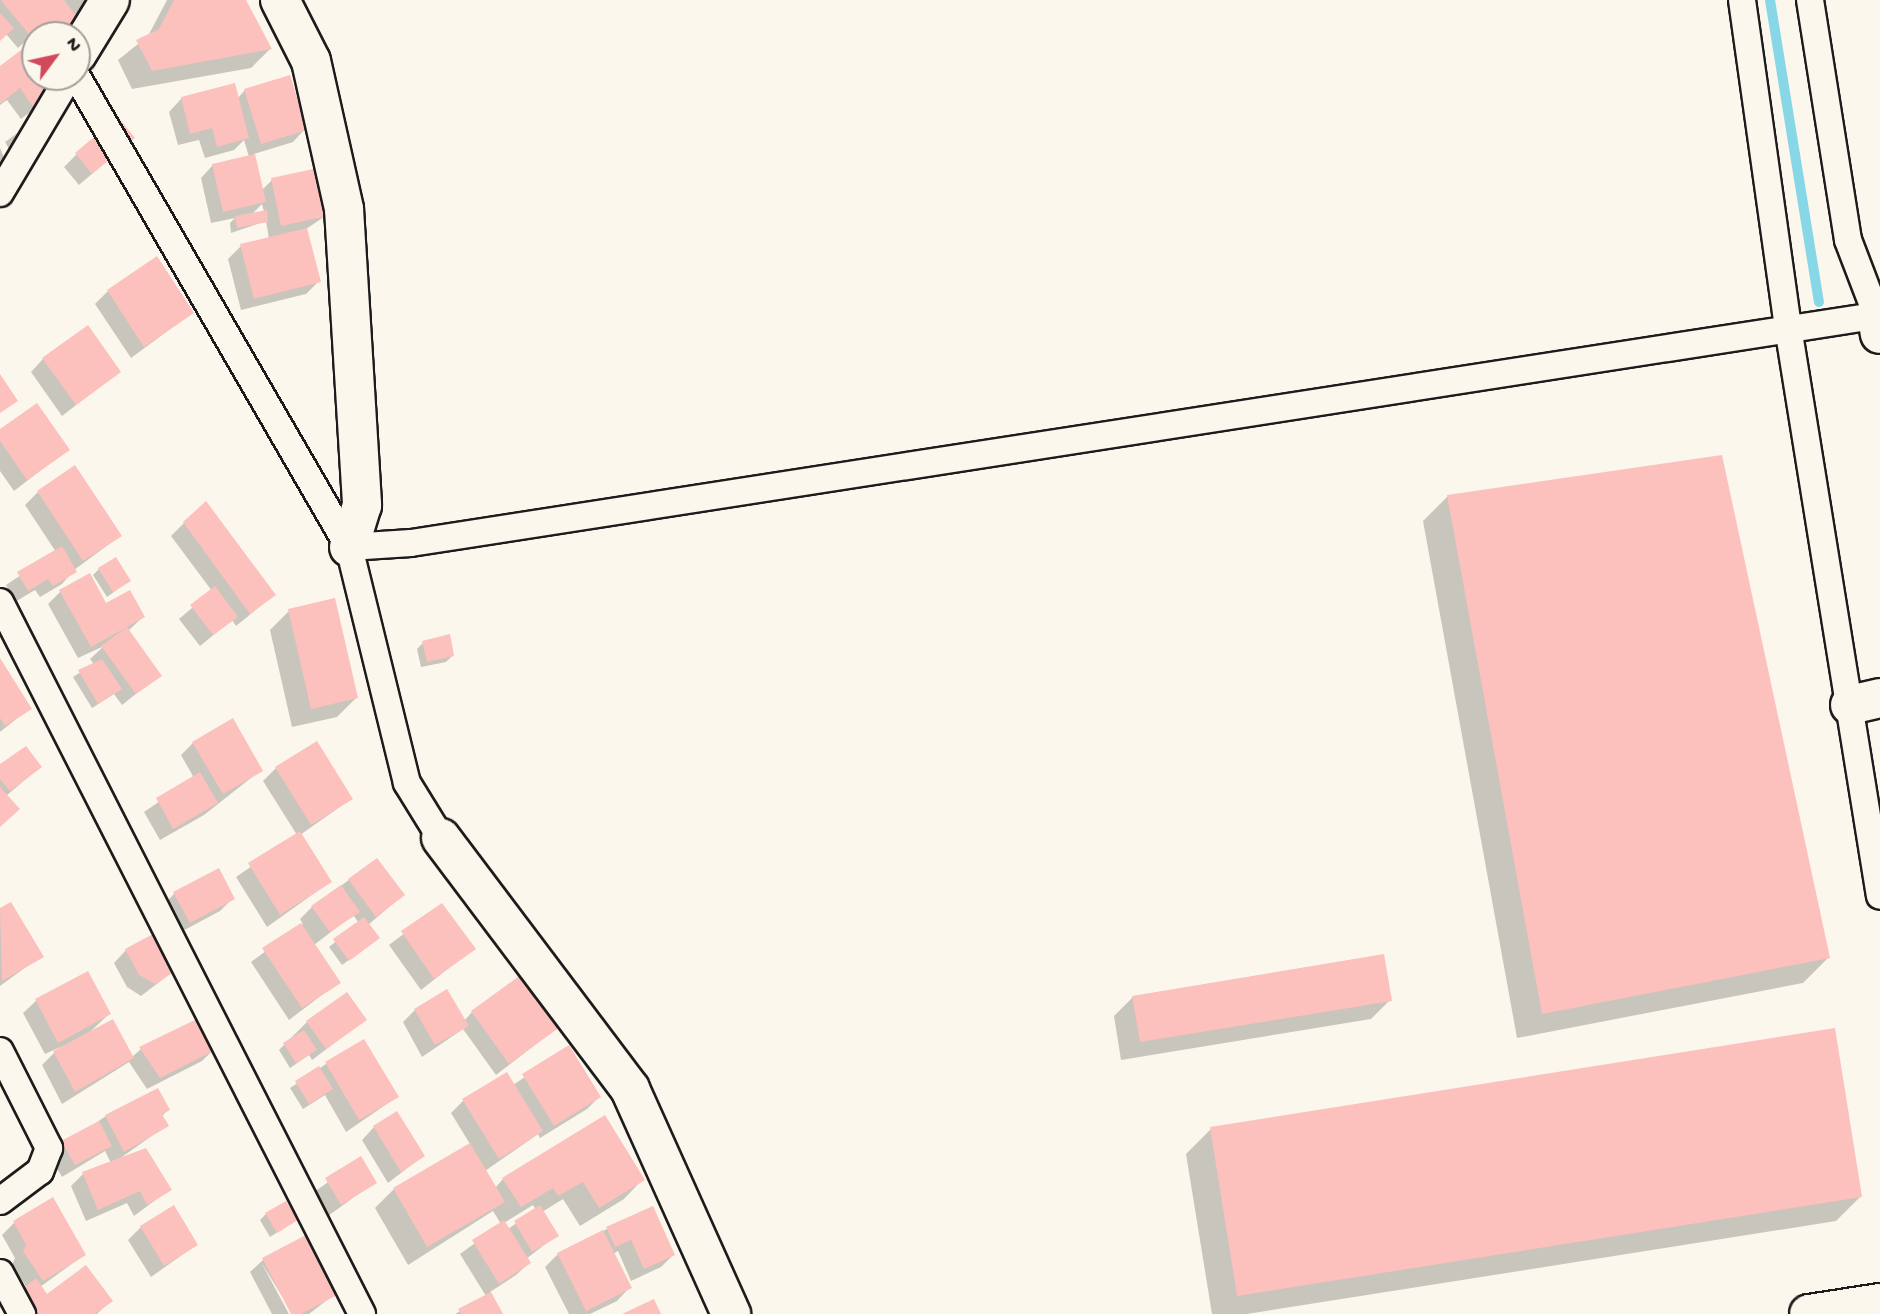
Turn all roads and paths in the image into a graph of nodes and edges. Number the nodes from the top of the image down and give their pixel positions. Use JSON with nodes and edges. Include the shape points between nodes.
{"nodes":[{"id":1,"x":110,"y":0,"type":"edge"},
{"id":2,"x":280,"y":0,"type":"edge"},
{"id":3,"x":1742,"y":0,"type":"edge"},
{"id":4,"x":1810,"y":0,"type":"edge"},
{"id":5,"x":91,"y":31,"type":"edge"},
{"id":6,"x":61,"y":91,"type":"edge"},
{"id":7,"x":84,"y":91,"type":"edge"},
{"id":8,"x":0,"y":193,"type":"edge"},
{"id":9,"x":1879,"y":322,"type":"edge"},
{"id":10,"x":1788,"y":327,"type":"junction"},
{"id":11,"x":349,"y":547,"type":"junction"},
{"id":12,"x":0,"y":602,"type":"edge"},
{"id":13,"x":1865,"y":701,"type":"edge"},
{"id":14,"x":441,"y":838,"type":"joint"},
{"id":15,"x":1880,"y":896,"type":"edge"},
{"id":16,"x":0,"y":1051,"type":"edge"},
{"id":17,"x":0,"y":1201,"type":"edge"},
{"id":18,"x":0,"y":1273,"type":"edge"},
{"id":19,"x":1880,"y":1303,"type":"edge"},
{"id":20,"x":22,"y":1314,"type":"edge"},
{"id":21,"x":362,"y":1314,"type":"edge"},
{"id":22,"x":731,"y":1314,"type":"edge"},
{"id":23,"x":1809,"y":1314,"type":"edge"}],
"edges":[{"from":1,"to":5,"type":"street"},
{"from":2,"to":11,"type":"street","via":[[311,61],[344,209],[362,505]]},
{"from":3,"to":10,"type":"street"},
{"from":4,"to":9,"type":"street","via":[[1848,240]]},
{"from":6,"to":8,"type":"street"},
{"from":7,"to":11,"type":"street"},
{"from":9,"to":10,"type":"street"},
{"from":10,"to":11,"type":"street","via":[[425,541]]},
{"from":10,"to":13,"type":"street"},
{"from":11,"to":14,"type":"street","via":[[407,783]]},
{"from":12,"to":21,"type":"street"},
{"from":13,"to":15,"type":"street"},
{"from":14,"to":22,"type":"street","via":[[630,1090]]},
{"from":16,"to":17,"type":"street","via":[[49,1147],[40,1171]]},
{"from":18,"to":20,"type":"street"},
{"from":19,"to":23,"type":"street"}]}
